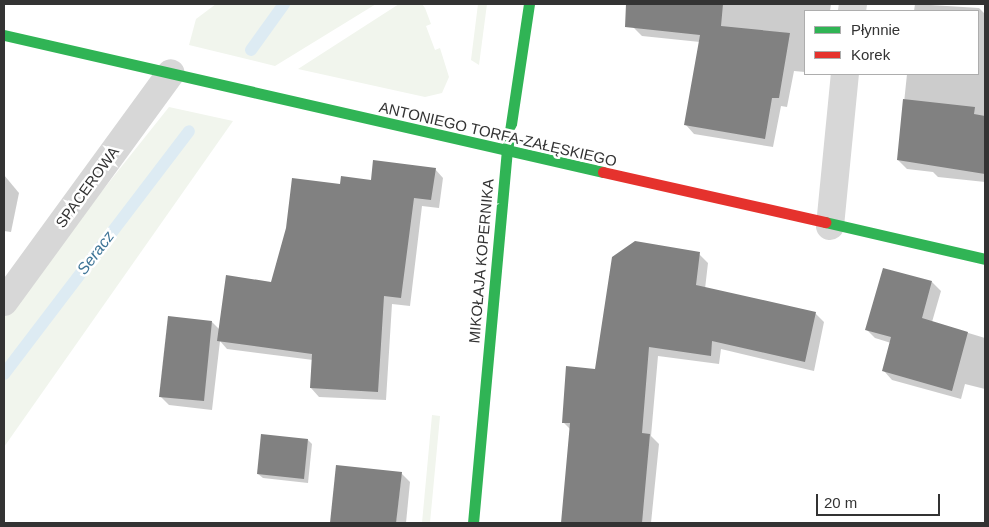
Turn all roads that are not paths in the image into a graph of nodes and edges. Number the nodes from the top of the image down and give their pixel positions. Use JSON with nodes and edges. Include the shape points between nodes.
{"nodes":[{"id":1,"x":530,"y":4,"type":"edge"},
{"id":2,"x":4,"y":35,"type":"edge"},
{"id":3,"x":172,"y":73,"type":"junction"},
{"id":4,"x":845,"y":75,"type":"edge"},
{"id":5,"x":507,"y":151,"type":"junction"},
{"id":6,"x":830,"y":226,"type":"junction"},
{"id":7,"x":985,"y":259,"type":"edge"},
{"id":8,"x":4,"y":302,"type":"edge"},
{"id":9,"x":473,"y":523,"type":"edge"}],
"edges":[{"from":1,"to":5,"type":"street","name":"MIKOŁAJA KOPERNIKA"},
{"from":2,"to":3,"type":"street","name":"ANTONIEGO TORFA-ZAŁĘSKIEGO"},
{"from":3,"to":5,"type":"street","name":"ANTONIEGO TORFA-ZAŁĘSKIEGO"},
{"from":3,"to":8,"type":"street","name":"SPACEROWA"},
{"from":4,"to":6,"type":"street"},
{"from":5,"to":6,"type":"street","name":"ANTONIEGO TORFA-ZAŁĘSKIEGO"},
{"from":5,"to":9,"type":"street","name":"MIKOŁAJA KOPERNIKA"},
{"from":6,"to":7,"type":"street","name":"ANTONIEGO TORFA-ZAŁĘSKIEGO"}]}
